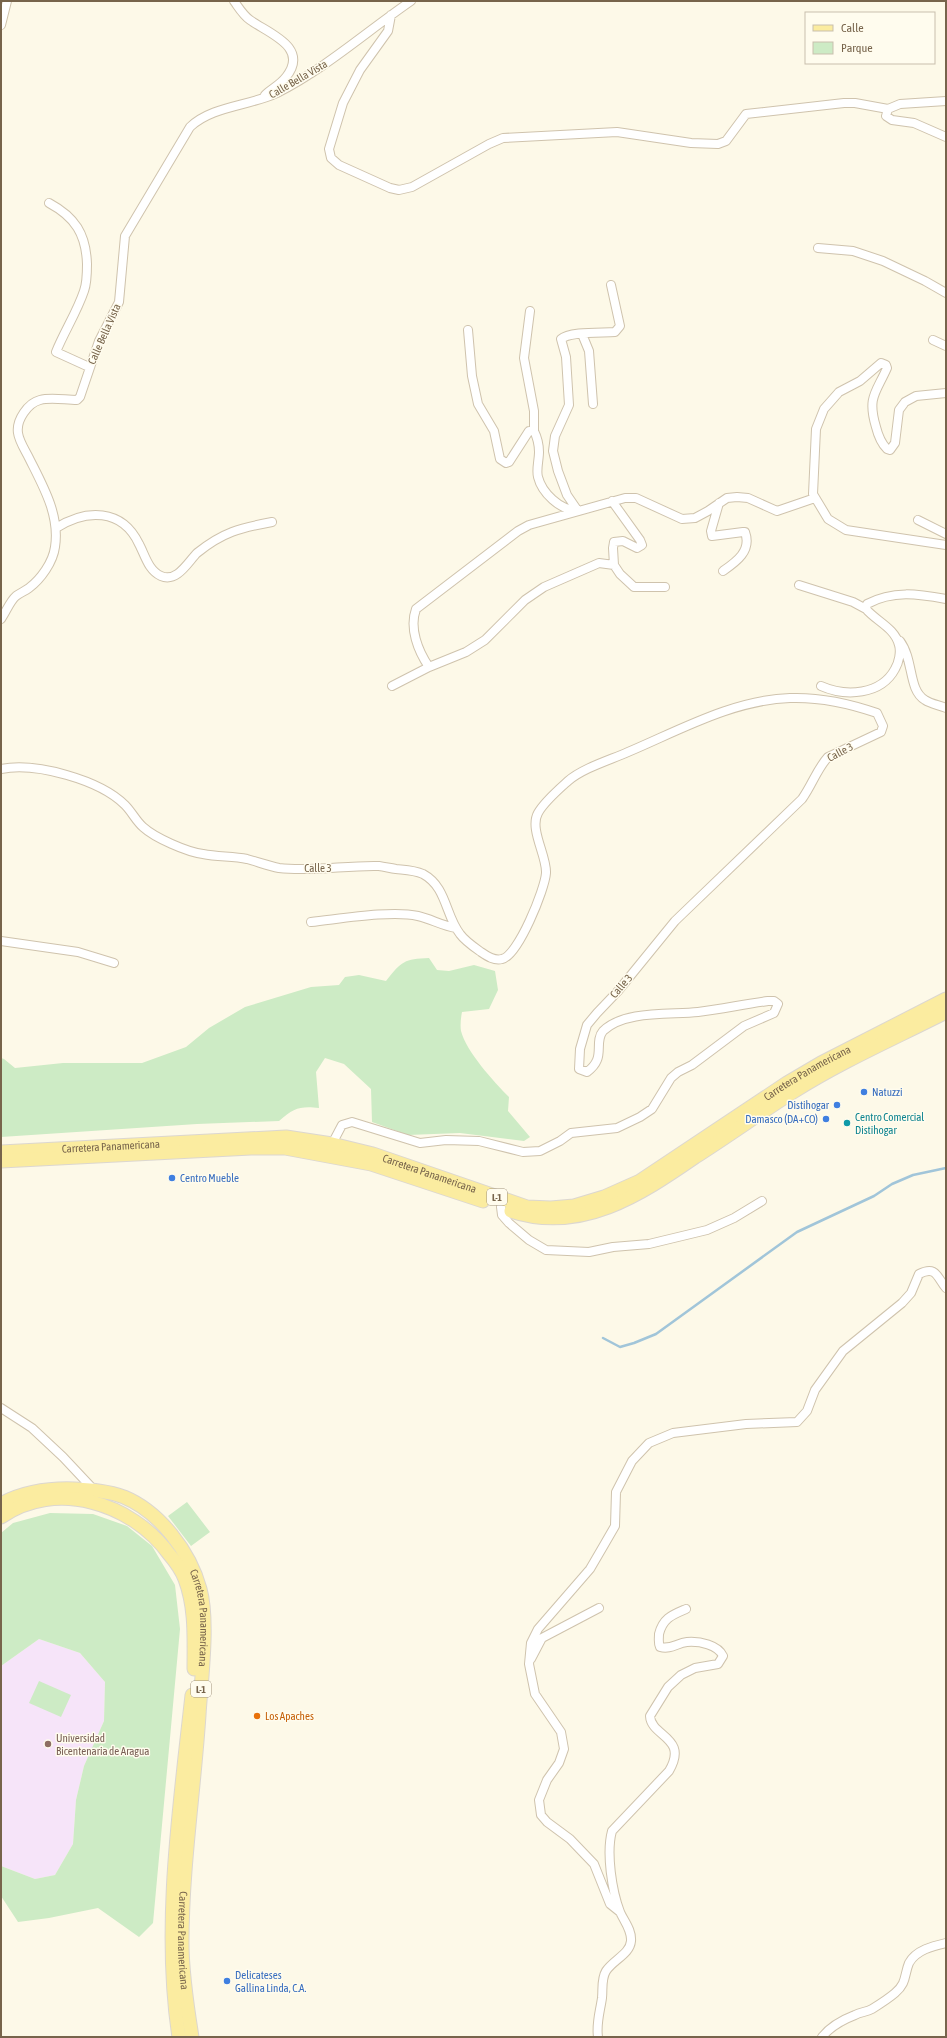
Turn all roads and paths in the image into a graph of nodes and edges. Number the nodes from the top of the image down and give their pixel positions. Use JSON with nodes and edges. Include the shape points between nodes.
{"nodes":[{"id":1,"x":7,"y":1,"type":"edge"},
{"id":2,"x":234,"y":1,"type":"edge"},
{"id":3,"x":411,"y":1,"type":"edge"},
{"id":4,"x":240,"y":5,"type":"edge"},
{"id":5,"x":391,"y":15,"type":"junction"},
{"id":6,"x":1,"y":25,"type":"edge"},
{"id":7,"x":261,"y":100,"type":"junction"},
{"id":8,"x":946,"y":101,"type":"edge"},
{"id":9,"x":888,"y":110,"type":"junction"},
{"id":10,"x":946,"y":138,"type":"edge"},
{"id":11,"x":49,"y":203,"type":"dead end"},
{"id":12,"x":818,"y":248,"type":"dead end"},
{"id":13,"x":610,"y":285,"type":"dead end"},
{"id":14,"x":946,"y":293,"type":"edge"},
{"id":15,"x":530,"y":311,"type":"dead end"},
{"id":16,"x":468,"y":330,"type":"dead end"},
{"id":17,"x":582,"y":334,"type":"junction"},
{"id":18,"x":933,"y":340,"type":"dead end"},
{"id":19,"x":946,"y":346,"type":"edge"},
{"id":20,"x":89,"y":367,"type":"junction"},
{"id":21,"x":946,"y":393,"type":"edge"},
{"id":22,"x":593,"y":404,"type":"dead end"},
{"id":23,"x":534,"y":431,"type":"junction"},
{"id":24,"x":815,"y":498,"type":"junction"},
{"id":25,"x":612,"y":501,"type":"junction"},
{"id":26,"x":719,"y":503,"type":"junction"},
{"id":27,"x":577,"y":510,"type":"junction"},
{"id":28,"x":918,"y":520,"type":"dead end"},
{"id":29,"x":272,"y":522,"type":"dead end"},
{"id":30,"x":56,"y":528,"type":"junction"},
{"id":31,"x":946,"y":534,"type":"edge"},
{"id":32,"x":946,"y":545,"type":"edge"},
{"id":33,"x":614,"y":565,"type":"junction"},
{"id":34,"x":723,"y":571,"type":"dead end"},
{"id":35,"x":799,"y":585,"type":"dead end"},
{"id":36,"x":666,"y":587,"type":"dead end"},
{"id":37,"x":946,"y":599,"type":"edge"},
{"id":38,"x":866,"y":609,"type":"junction"},
{"id":39,"x":1,"y":619,"type":"edge"},
{"id":40,"x":896,"y":637,"type":"junction"},
{"id":41,"x":430,"y":667,"type":"junction"},
{"id":42,"x":392,"y":686,"type":"dead end"},
{"id":43,"x":821,"y":686,"type":"dead end"},
{"id":44,"x":946,"y":708,"type":"edge"},
{"id":45,"x":1,"y":769,"type":"edge"},
{"id":46,"x":311,"y":922,"type":"dead end"},
{"id":47,"x":456,"y":928,"type":"junction"},
{"id":48,"x":1,"y":941,"type":"edge"},
{"id":49,"x":114,"y":964,"type":"dead end"},
{"id":50,"x":946,"y":999,"type":"edge"},
{"id":51,"x":946,"y":1012,"type":"edge"},
{"id":52,"x":332,"y":1144,"type":"junction"},
{"id":53,"x":1,"y":1152,"type":"edge"},
{"id":54,"x":1,"y":1161,"type":"edge"},
{"id":55,"x":762,"y":1201,"type":"dead end"},
{"id":56,"x":501,"y":1207,"type":"junction"},
{"id":57,"x":946,"y":1288,"type":"edge"},
{"id":58,"x":1,"y":1408,"type":"edge"},
{"id":59,"x":94,"y":1490,"type":"junction"},
{"id":60,"x":1,"y":1504,"type":"edge"},
{"id":61,"x":1,"y":1517,"type":"edge"},
{"id":62,"x":598,"y":1608,"type":"dead end"},
{"id":63,"x":686,"y":1609,"type":"dead end"},
{"id":64,"x":529,"y":1664,"type":"junction"},
{"id":65,"x":620,"y":1912,"type":"junction"},
{"id":66,"x":946,"y":1943,"type":"edge"},
{"id":67,"x":179,"y":2037,"type":"edge"},
{"id":68,"x":192,"y":2037,"type":"edge"},
{"id":69,"x":598,"y":2037,"type":"edge"},
{"id":70,"x":822,"y":2037,"type":"edge"}],
"edges":[{"from":1,"to":6,"type":"street"},
{"from":2,"to":4,"type":"street"},
{"from":3,"to":5,"type":"street","name":"Calle Bella Vista"},
{"from":4,"to":7,"type":"street","via":[[248,19],[280,37],[292,54],[292,67],[286,78]]},
{"from":5,"to":7,"type":"street","name":"Calle Bella Vista","via":[[331,61]]},
{"from":5,"to":9,"type":"street","via":[[388,31],[360,70],[343,103],[329,149],[331,158],[339,165],[399,190],[412,187],[504,138],[617,132],[691,143],[718,144],[726,141],[746,114],[844,103]]},
{"from":7,"to":20,"type":"street","name":"Calle Bella Vista","via":[[209,114],[190,127],[125,236],[119,302]]},
{"from":8,"to":9,"type":"street","via":[[900,104]]},
{"from":9,"to":10,"type":"street","via":[[886,116],[892,120],[914,122]]},
{"from":11,"to":20,"type":"street","via":[[73,221],[82,235],[86,249],[87,271],[84,290],[56,352]]},
{"from":12,"to":14,"type":"street","via":[[853,251],[883,261]]},
{"from":13,"to":17,"type":"street","via":[[620,326],[615,332]]},
{"from":15,"to":23,"type":"street","via":[[524,358],[534,411]]},
{"from":16,"to":23,"type":"street","via":[[472,376],[478,404],[494,431],[500,459],[509,462],[525,435],[529,431]]},
{"from":17,"to":22,"type":"street","via":[[589,351]]},
{"from":17,"to":27,"type":"street","via":[[561,339],[566,357],[569,405],[555,436],[553,451],[567,495]]},
{"from":18,"to":19,"type":"street"},
{"from":20,"to":30,"type":"street","name":"Calle Bella Vista","via":[[77,400],[38,400],[30,404],[19,422],[18,432],[46,492]]},
{"from":21,"to":24,"type":"street","via":[[916,396],[904,402],[899,410],[895,443],[890,450],[882,443],[871,413],[873,397],[887,368],[886,365],[881,363],[860,381],[840,392],[824,409],[816,429],[813,472]]},
{"from":23,"to":27,"type":"street","via":[[540,451],[537,476],[543,490],[568,510]]},
{"from":24,"to":26,"type":"street","via":[[777,511],[748,498],[727,498]]},
{"from":24,"to":32,"type":"street","via":[[828,519],[846,530]]},
{"from":25,"to":26,"type":"street","via":[[636,498],[682,519],[695,518]]},
{"from":25,"to":27,"type":"street"},
{"from":25,"to":33,"type":"street","via":[[642,545],[637,548],[623,541],[614,542]]},
{"from":26,"to":34,"type":"street","via":[[711,531],[712,536],[743,532],[746,532],[747,536],[746,549],[739,559]]},
{"from":27,"to":41,"type":"street","via":[[518,531],[416,610],[413,619],[416,639]]},
{"from":28,"to":31,"type":"street"},
{"from":29,"to":30,"type":"street","via":[[237,529],[215,539],[195,555],[178,574],[168,577],[161,576],[153,570],[132,532],[122,522],[109,515],[67,522]]},
{"from":30,"to":39,"type":"street","name":"Calle Bella Vista","via":[[55,548],[50,562],[30,587],[15,597]]},
{"from":33,"to":36,"type":"street","via":[[634,587]]},
{"from":33,"to":41,"type":"street","via":[[599,563],[544,587],[525,600],[485,640],[466,652]]},
{"from":35,"to":38,"type":"street","via":[[853,602]]},
{"from":37,"to":38,"type":"street","via":[[903,594],[881,596],[868,604]]},
{"from":38,"to":40,"type":"street"},
{"from":40,"to":43,"type":"street","via":[[899,662],[893,674],[882,684],[860,692],[837,691]]},
{"from":40,"to":44,"type":"street","via":[[906,652],[917,693],[930,703]]},
{"from":41,"to":42,"type":"street"},
{"from":45,"to":47,"type":"street","name":"Calle 3","via":[[49,769],[73,777],[124,804],[142,827],[154,835],[203,854],[246,859],[278,868],[379,866],[409,869],[430,878],[444,898]]},
{"from":46,"to":47,"type":"street","via":[[394,915],[418,916]]},
{"from":47,"to":52,"type":"street","name":"Calle 3","via":[[461,936],[488,956],[497,960],[511,954],[532,915],[546,872],[536,816],[569,780],[596,766],[715,715],[754,702],[792,698],[827,701],[877,713],[880,718],[883,726],[881,732],[828,757],[821,764],[802,799],[675,921],[587,1025],[578,1062],[579,1069],[587,1072],[597,1060],[600,1036],[619,1021],[768,1001],[778,1004],[774,1013],[744,1026],[692,1065],[678,1072],[652,1109],[617,1128],[571,1133],[540,1152],[523,1152],[480,1141],[446,1140],[420,1143],[352,1122],[342,1125]]},
{"from":48,"to":49,"type":"street","via":[[78,952]]},
{"from":50,"to":52,"type":"main road","name":"Carretera Panamericana","number":"L-1","via":[[822,1063],[640,1181],[574,1206],[527,1207],[373,1154]]},
{"from":51,"to":56,"type":"main road","name":"Carretera Panamericana","number":"L-1","via":[[825,1073],[646,1190],[611,1206],[585,1214],[554,1218],[528,1216]]},
{"from":52,"to":53,"type":"main road","name":"Carretera Panamericana","number":"L-1","via":[[286,1137]]},
{"from":54,"to":56,"type":"main road","name":"Carretera Panamericana","number":"L-1","via":[[285,1148],[371,1164]]},
{"from":55,"to":56,"type":"street","via":[[707,1230],[649,1244],[613,1246],[589,1252],[546,1250],[509,1223],[502,1215]]},
{"from":57,"to":64,"type":"street","via":[[935,1272],[919,1274],[911,1293],[902,1303],[843,1351],[818,1385],[807,1411],[797,1422],[746,1424],[674,1433],[649,1443],[632,1461],[616,1492],[615,1526],[611,1534],[590,1569],[538,1629],[531,1643]]},
{"from":58,"to":59,"type":"street","via":[[32,1428]]},
{"from":59,"to":60,"type":"main road","name":"Carretera Panamericana","number":"L-1","via":[[44,1490],[18,1496]]},
{"from":59,"to":68,"type":"main road","name":"Carretera Panamericana","number":"L-1","via":[[124,1498],[159,1522],[185,1556],[200,1589],[203,1603],[202,1665],[184,1883],[182,1942],[183,1974]]},
{"from":61,"to":67,"type":"main road","name":"Carretera Panamericana","number":"L-1","via":[[26,1504],[59,1498],[104,1504],[149,1530],[163,1545],[185,1578],[192,1605],[194,1669],[172,1911]]},
{"from":62,"to":64,"type":"street","via":[[542,1638]]},
{"from":63,"to":65,"type":"street","via":[[664,1620],[659,1637],[660,1647],[671,1648],[688,1642],[698,1643],[711,1645],[721,1650],[724,1656],[718,1664],[695,1668],[681,1675],[668,1687],[650,1716],[652,1724],[669,1739],[675,1755],[669,1771],[612,1831],[612,1879]]},
{"from":64,"to":65,"type":"street","via":[[535,1694],[561,1732],[563,1744],[559,1763],[547,1780],[539,1800],[541,1815],[594,1864],[610,1904]]},
{"from":65,"to":69,"type":"street","via":[[630,1931],[631,1940],[628,1949],[606,1971],[596,2026]]},
{"from":66,"to":70,"type":"street","via":[[915,1955],[909,1964],[905,1982],[897,1992],[871,2009],[828,2029]]}]}
